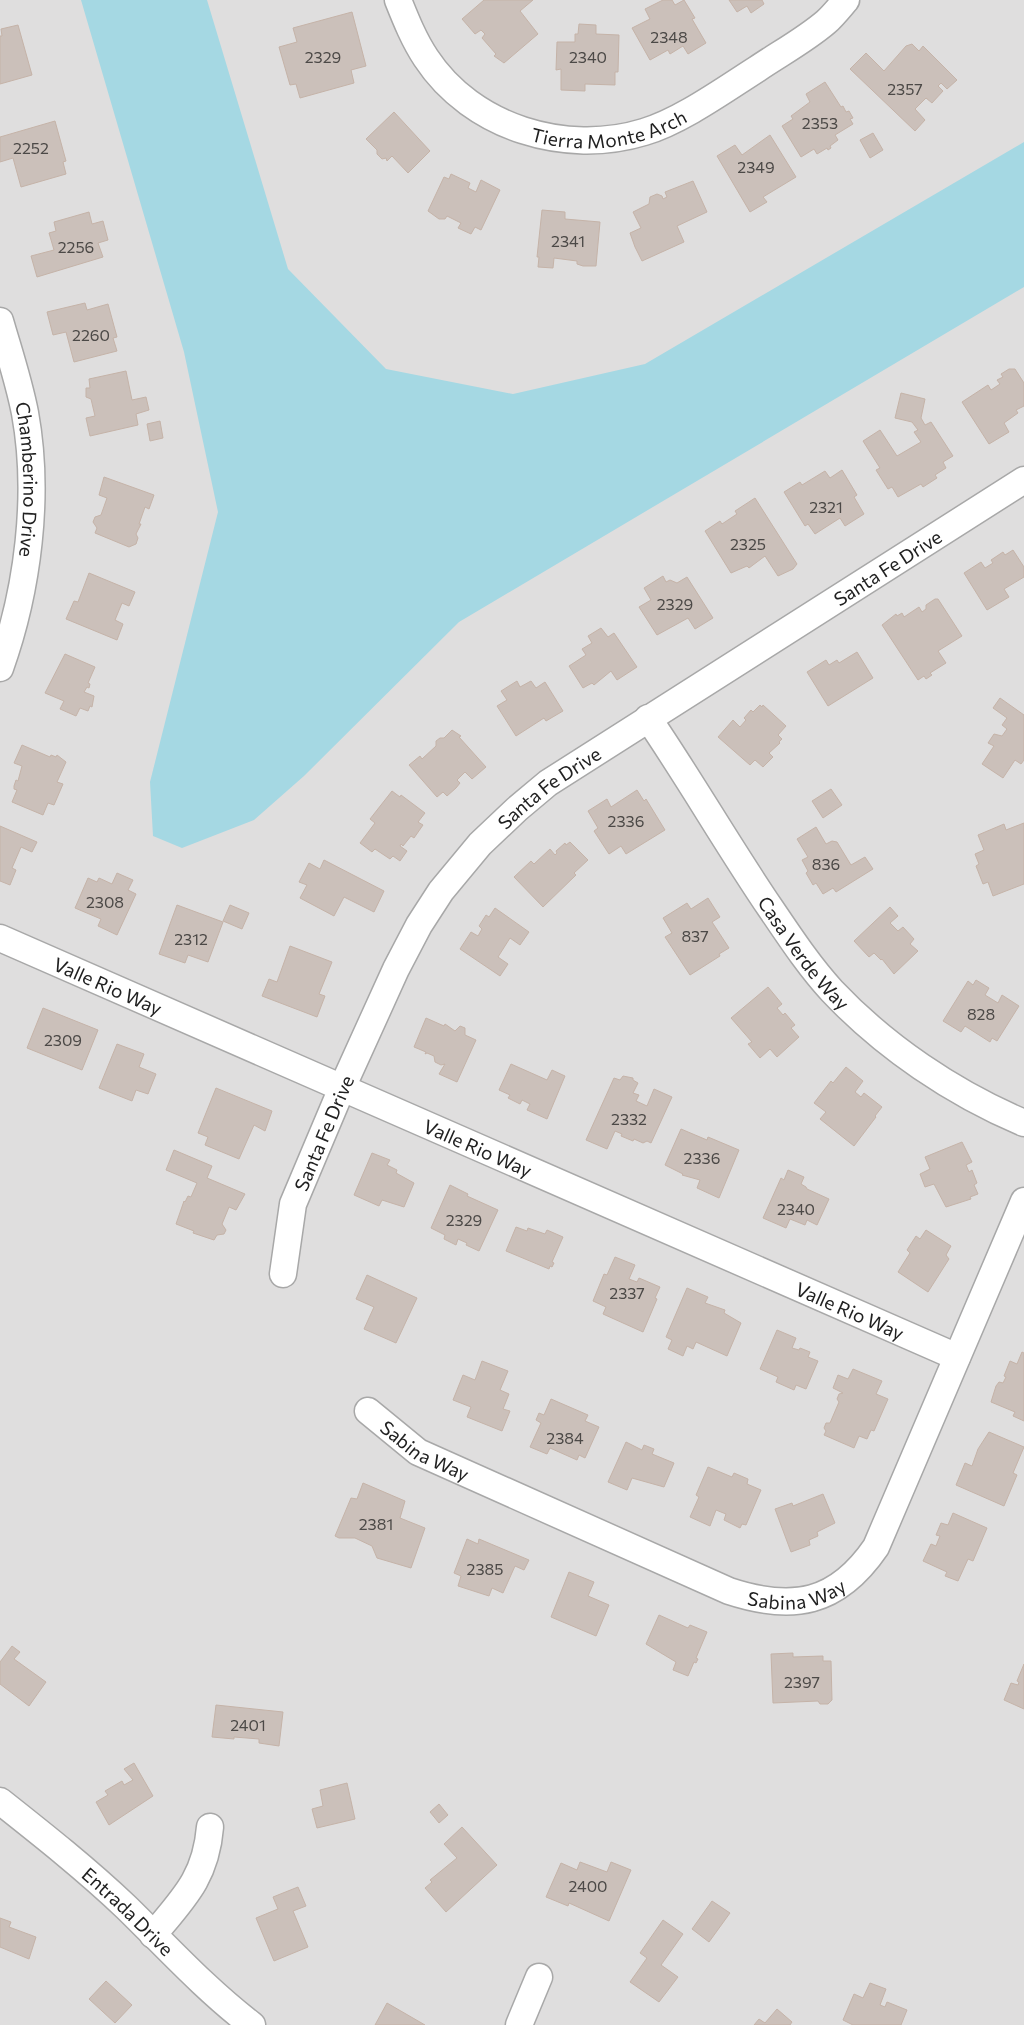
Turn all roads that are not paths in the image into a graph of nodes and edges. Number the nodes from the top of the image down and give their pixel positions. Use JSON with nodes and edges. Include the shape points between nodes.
{"nodes":[{"id":1,"x":398,"y":0,"type":"edge"},
{"id":2,"x":846,"y":0,"type":"edge"},
{"id":3,"x":0,"y":321,"type":"edge"},
{"id":4,"x":1024,"y":480,"type":"edge"},
{"id":5,"x":9,"y":607,"type":"edge"},
{"id":6,"x":0,"y":668,"type":"edge"},
{"id":7,"x":648,"y":718,"type":"junction"},
{"id":8,"x":0,"y":938,"type":"edge"},
{"id":9,"x":342,"y":1088,"type":"junction"},
{"id":10,"x":1024,"y":1124,"type":"edge"},
{"id":11,"x":1024,"y":1201,"type":"edge"},
{"id":12,"x":283,"y":1274,"type":"dead end"},
{"id":13,"x":957,"y":1357,"type":"junction"},
{"id":14,"x":368,"y":1411,"type":"dead end"},
{"id":15,"x":0,"y":1801,"type":"edge"},
{"id":16,"x":210,"y":1826,"type":"dead end"},
{"id":17,"x":153,"y":1935,"type":"junction"},
{"id":18,"x":539,"y":1977,"type":"dead end"},
{"id":19,"x":252,"y":2025,"type":"edge"},
{"id":20,"x":519,"y":2025,"type":"edge"}],
"edges":[{"from":1,"to":2,"type":"street","name":"Tierra Monte Arch","via":[[427,59],[450,86],[476,108],[506,125],[539,135],[578,141],[615,139],[646,132],[673,120],[736,83],[826,22]]},
{"from":3,"to":5,"type":"street","name":"Chamberino Drive","via":[[18,378],[32,477],[25,572]]},
{"from":4,"to":7,"type":"street","name":"Santa Fe Drive"},
{"from":5,"to":6,"type":"street","name":"Chamberino Drive"},
{"from":7,"to":9,"type":"street","name":"Santa Fe Drive","via":[[523,803],[480,844],[441,891],[396,969]]},
{"from":7,"to":10,"type":"street","name":"Casa Verde Way","via":[[801,953],[832,990],[866,1024],[917,1063],[973,1099]]},
{"from":8,"to":9,"type":"street","name":"Valle Rio Way"},
{"from":9,"to":12,"type":"street","name":"Santa Fe Drive","via":[[293,1204]]},
{"from":9,"to":13,"type":"street","name":"Valle Rio Way"},
{"from":11,"to":13,"type":"street","name":"Sabina Way"},
{"from":13,"to":14,"type":"street","name":"Sabina Way","via":[[876,1547],[848,1580],[830,1592],[806,1600],[780,1603],[756,1600],[729,1591],[418,1452]]},
{"from":15,"to":17,"type":"street","name":"Entrada Drive","via":[[60,1849]]},
{"from":16,"to":17,"type":"street","via":[[202,1868],[194,1884]]},
{"from":17,"to":19,"type":"street","name":"Entrada Drive"},
{"from":18,"to":20,"type":"street"}]}
